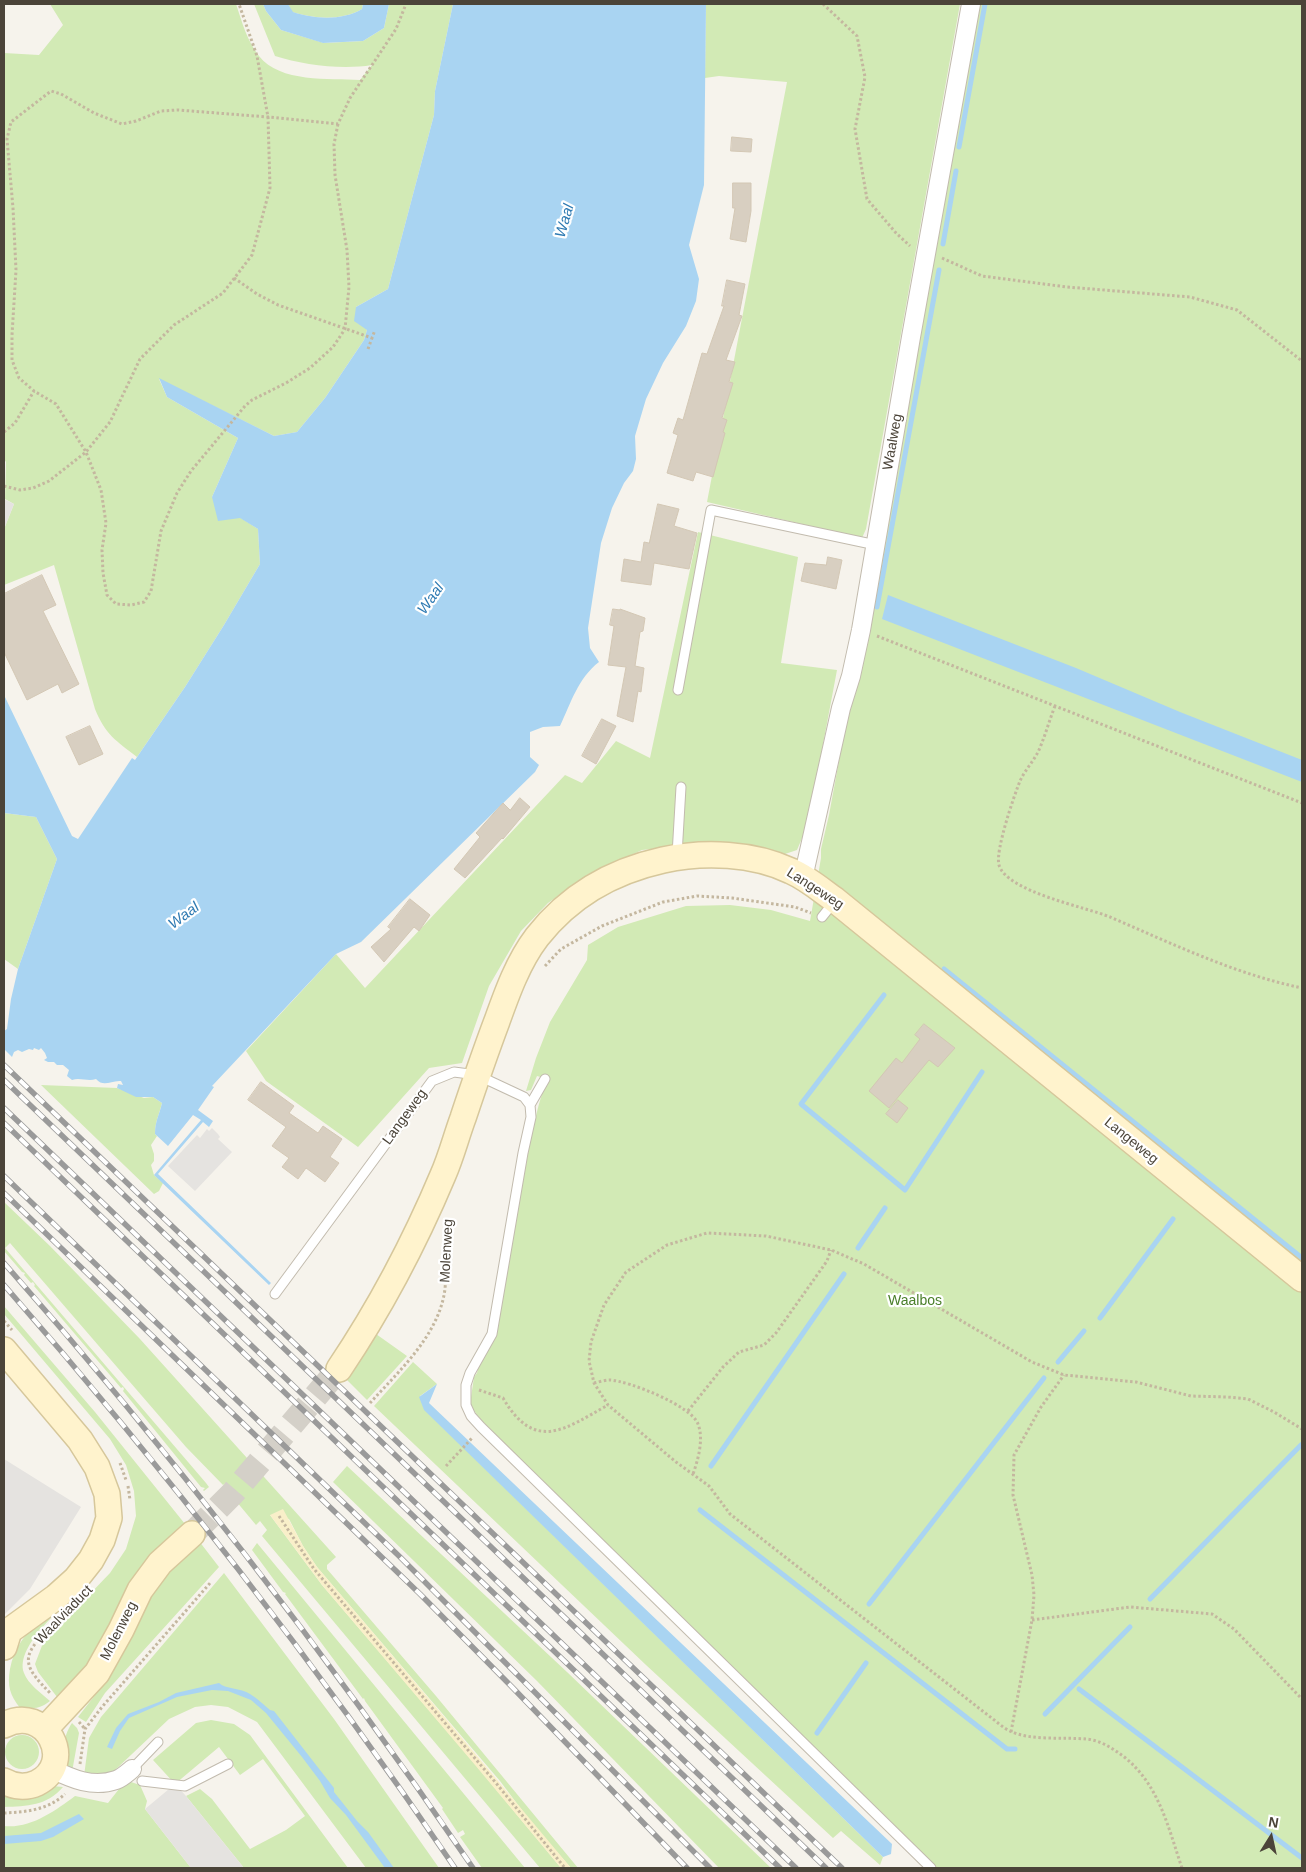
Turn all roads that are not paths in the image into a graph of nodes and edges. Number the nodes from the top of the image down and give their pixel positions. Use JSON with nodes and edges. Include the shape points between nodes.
{"nodes":[{"id":1,"x":971,"y":4,"type":"edge"},
{"id":2,"x":876,"y":546,"type":"junction"},
{"id":3,"x":678,"y":690,"type":"dead end"},
{"id":4,"x":681,"y":787,"type":"dead end"},
{"id":5,"x":676,"y":857,"type":"junction"},
{"id":6,"x":803,"y":878,"type":"junction"},
{"id":7,"x":477,"y":1075,"type":"junction"},
{"id":8,"x":545,"y":1079,"type":"dead end"},
{"id":9,"x":530,"y":1104,"type":"junction"},
{"id":10,"x":1302,"y":1279,"type":"edge"},
{"id":11,"x":275,"y":1294,"type":"dead end"},
{"id":12,"x":10,"y":1343,"type":"edge"},
{"id":13,"x":339,"y":1369,"type":"tunnel mouth"},
{"id":14,"x":192,"y":1534,"type":"tunnel mouth"},
{"id":15,"x":4,"y":1647,"type":"edge"},
{"id":16,"x":4,"y":1722,"type":"edge"},
{"id":17,"x":44,"y":1729,"type":"junction"},
{"id":18,"x":158,"y":1742,"type":"dead end"},
{"id":19,"x":228,"y":1764,"type":"dead end"},
{"id":20,"x":52,"y":1769,"type":"junction"},
{"id":21,"x":137,"y":1775,"type":"junction"},
{"id":22,"x":4,"y":1781,"type":"edge"},
{"id":23,"x":931,"y":1868,"type":"edge"}],
"edges":[{"from":1,"to":2,"type":"street","name":"Waalweg"},
{"from":2,"to":3,"type":"lane","via":[[711,510]]},
{"from":2,"to":6,"type":"street","name":"Waalweg","via":[[851,676]]},
{"from":4,"to":5,"type":"lane"},
{"from":5,"to":6,"type":"main road","name":"Langeweg","via":[[711,855],[744,858],[773,864]]},
{"from":5,"to":7,"type":"main road","name":"Langeweg","via":[[645,864],[586,890],[537,937],[505,998]]},
{"from":6,"to":10,"type":"main road","name":"Langeweg","via":[[829,908]]},
{"from":7,"to":9,"type":"lane"},
{"from":7,"to":11,"type":"lane","name":"Langeweg","via":[[454,1072],[432,1080]]},
{"from":7,"to":13,"type":"main road","name":"Molenweg","via":[[444,1172],[414,1241],[367,1328]]},
{"from":8,"to":9,"type":"lane"},
{"from":9,"to":23,"type":"lane","via":[[531,1118],[522,1152],[492,1334],[470,1372],[466,1405],[481,1427]]},
{"from":12,"to":15,"type":"main road","name":"Waalviaduct","via":[[97,1467],[106,1494],[109,1518],[102,1540],[81,1573],[56,1597],[9,1631]]},
{"from":14,"to":17,"type":"main road","name":"Molenweg","via":[[160,1563],[140,1590],[97,1673]]},
{"from":16,"to":17,"type":"main road","via":[[26,1720]]},
{"from":17,"to":20,"type":"main road","via":[[55,1747]]},
{"from":18,"to":21,"type":"lane"},
{"from":19,"to":21,"type":"lane","via":[[185,1786]]},
{"from":20,"to":21,"type":"street","via":[[74,1780],[99,1784]]},
{"from":20,"to":22,"type":"main road","via":[[33,1785],[16,1786]]}]}
